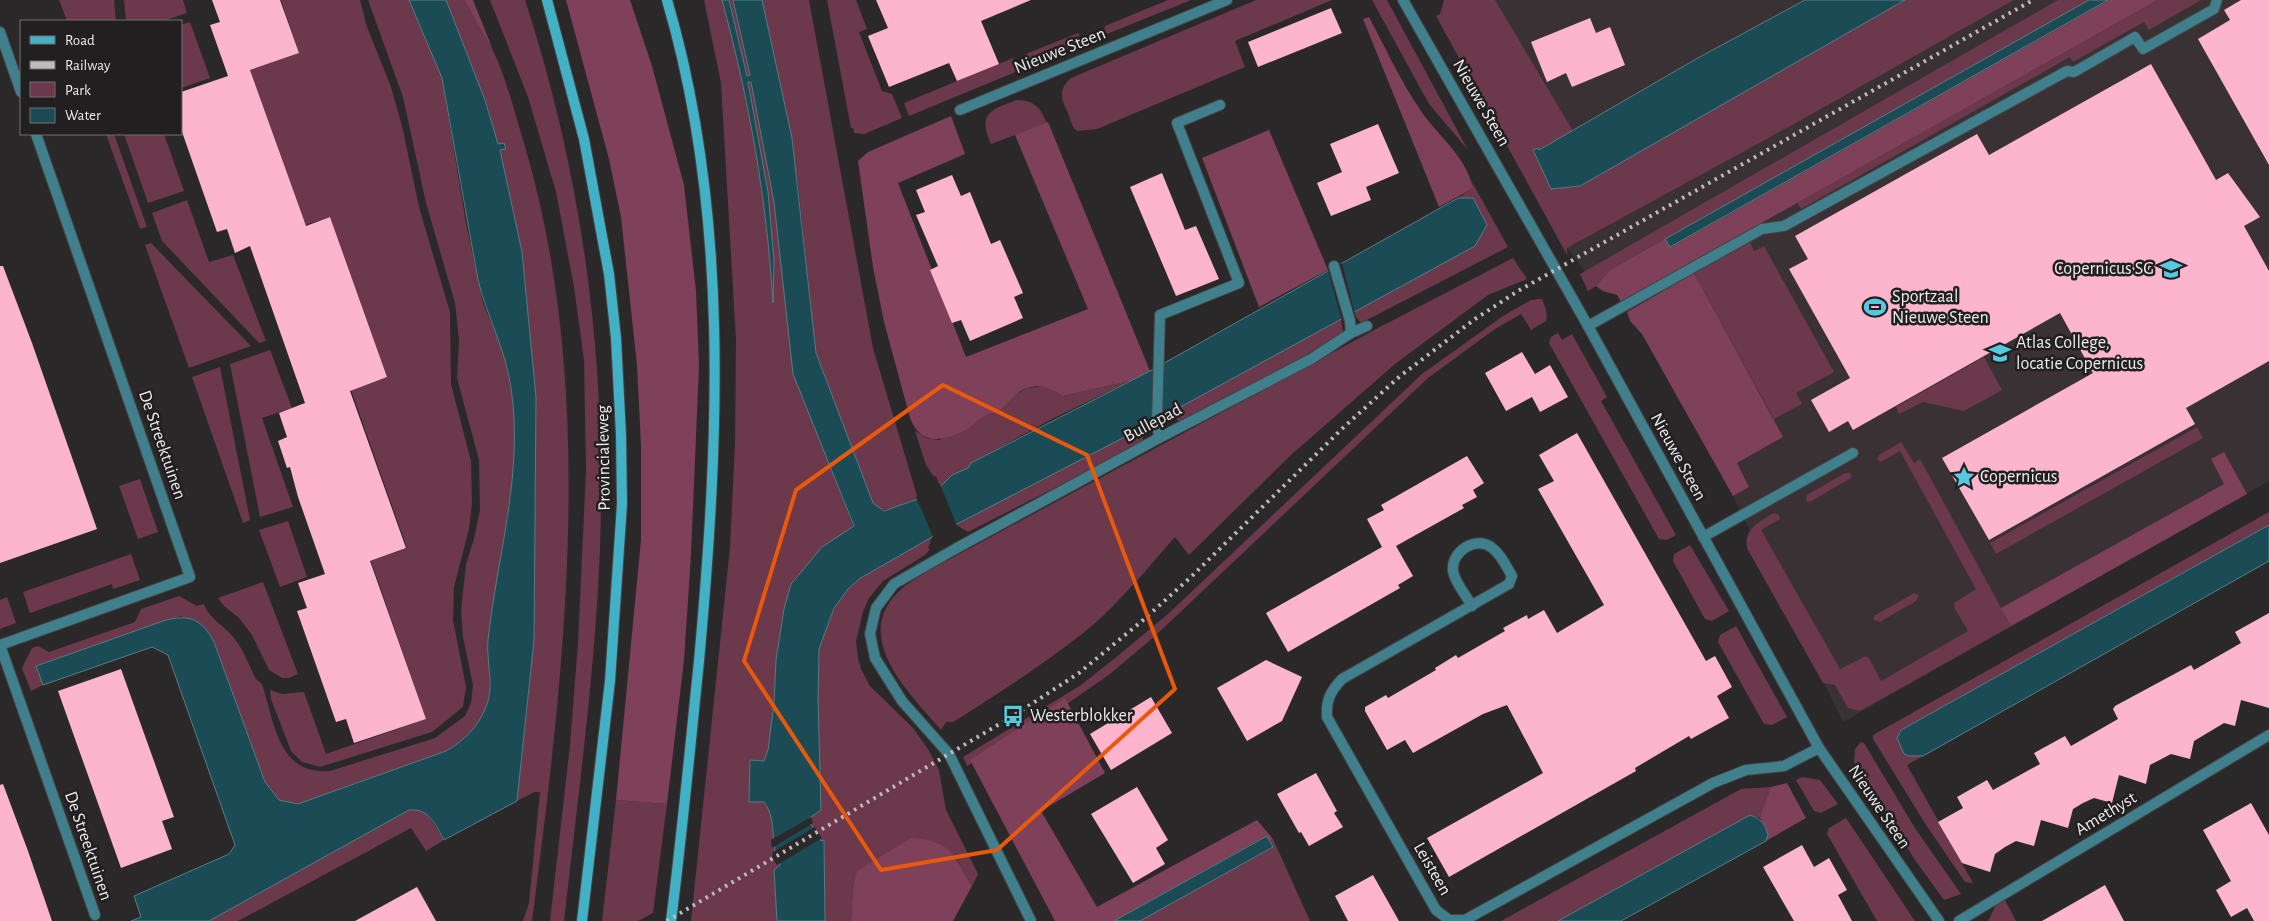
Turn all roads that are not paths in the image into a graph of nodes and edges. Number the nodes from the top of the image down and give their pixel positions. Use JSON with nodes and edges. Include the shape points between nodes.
{"nodes":[{"id":1,"x":547,"y":0,"type":"edge"},
{"id":2,"x":666,"y":0,"type":"edge"},
{"id":3,"x":1227,"y":0,"type":"edge"},
{"id":4,"x":1403,"y":0,"type":"edge"},
{"id":5,"x":2217,"y":0,"type":"edge"},
{"id":6,"x":0,"y":32,"type":"edge"},
{"id":7,"x":20,"y":89,"type":"edge"},
{"id":8,"x":1220,"y":105,"type":"dead end"},
{"id":9,"x":960,"y":110,"type":"dead end"},
{"id":10,"x":36,"y":135,"type":"edge"},
{"id":11,"x":1334,"y":266,"type":"dead end"},
{"id":12,"x":1367,"y":326,"type":"dead end"},
{"id":13,"x":1588,"y":326,"type":"junction"},
{"id":14,"x":1351,"y":333,"type":"junction"},
{"id":15,"x":1159,"y":438,"type":"junction"},
{"id":16,"x":1853,"y":454,"type":"dead end"},
{"id":17,"x":1703,"y":537,"type":"junction"},
{"id":18,"x":1472,"y":606,"type":"junction"},
{"id":19,"x":0,"y":645,"type":"edge"},
{"id":20,"x":2269,"y":735,"type":"edge"},
{"id":21,"x":1819,"y":748,"type":"junction"},
{"id":22,"x":95,"y":915,"type":"dead end"},
{"id":23,"x":582,"y":921,"type":"edge"},
{"id":24,"x":672,"y":921,"type":"edge"},
{"id":25,"x":1031,"y":921,"type":"edge"},
{"id":26,"x":1939,"y":921,"type":"edge"},
{"id":27,"x":1959,"y":921,"type":"edge"}],
"edges":[{"from":1,"to":23,"type":"main road","name":"Provincialeweg","via":[[584,139],[609,274],[621,434],[622,504],[610,681]]},
{"from":2,"to":24,"type":"main road","via":[[692,105],[700,164],[710,250],[716,371],[709,550]]},
{"from":3,"to":9,"type":"street","name":"Nieuwe Steen"},
{"from":4,"to":13,"type":"street","name":"Nieuwe Steen"},
{"from":5,"to":13,"type":"street","via":[[2214,9],[2143,49],[2135,37],[2074,72],[2067,70],[1784,226],[1762,229]]},
{"from":6,"to":7,"type":"street"},
{"from":8,"to":15,"type":"street","via":[[1177,123],[1239,283],[1160,316]]},
{"from":10,"to":19,"type":"street","name":"De Streektuinen","via":[[190,577]]},
{"from":11,"to":14,"type":"street"},
{"from":12,"to":14,"type":"street","name":"Bullepad"},
{"from":13,"to":17,"type":"street","name":"Nieuwe Steen"},
{"from":14,"to":15,"type":"street","name":"Bullepad","via":[[1311,360]]},
{"from":15,"to":25,"type":"street","name":"Bullepad","via":[[894,584],[876,608],[870,634],[875,658],[902,701],[949,754]]},
{"from":16,"to":17,"type":"street"},
{"from":17,"to":21,"type":"street","name":"Nieuwe Steen"},
{"from":18,"to":18,"type":"street","name":"Leisteen","via":[[1509,584],[1512,576],[1489,546],[1474,544],[1461,550],[1454,558],[1454,572]]},
{"from":18,"to":21,"type":"street","name":"Leisteen","via":[[1342,679],[1330,691],[1326,704],[1327,717],[1436,910],[1449,920],[1465,920],[1713,783],[1746,770],[1784,766]]},
{"from":19,"to":22,"type":"street","name":"De Streektuinen"},
{"from":20,"to":27,"type":"street","name":"Amethyst"},
{"from":21,"to":26,"type":"street","name":"Nieuwe Steen"}]}
